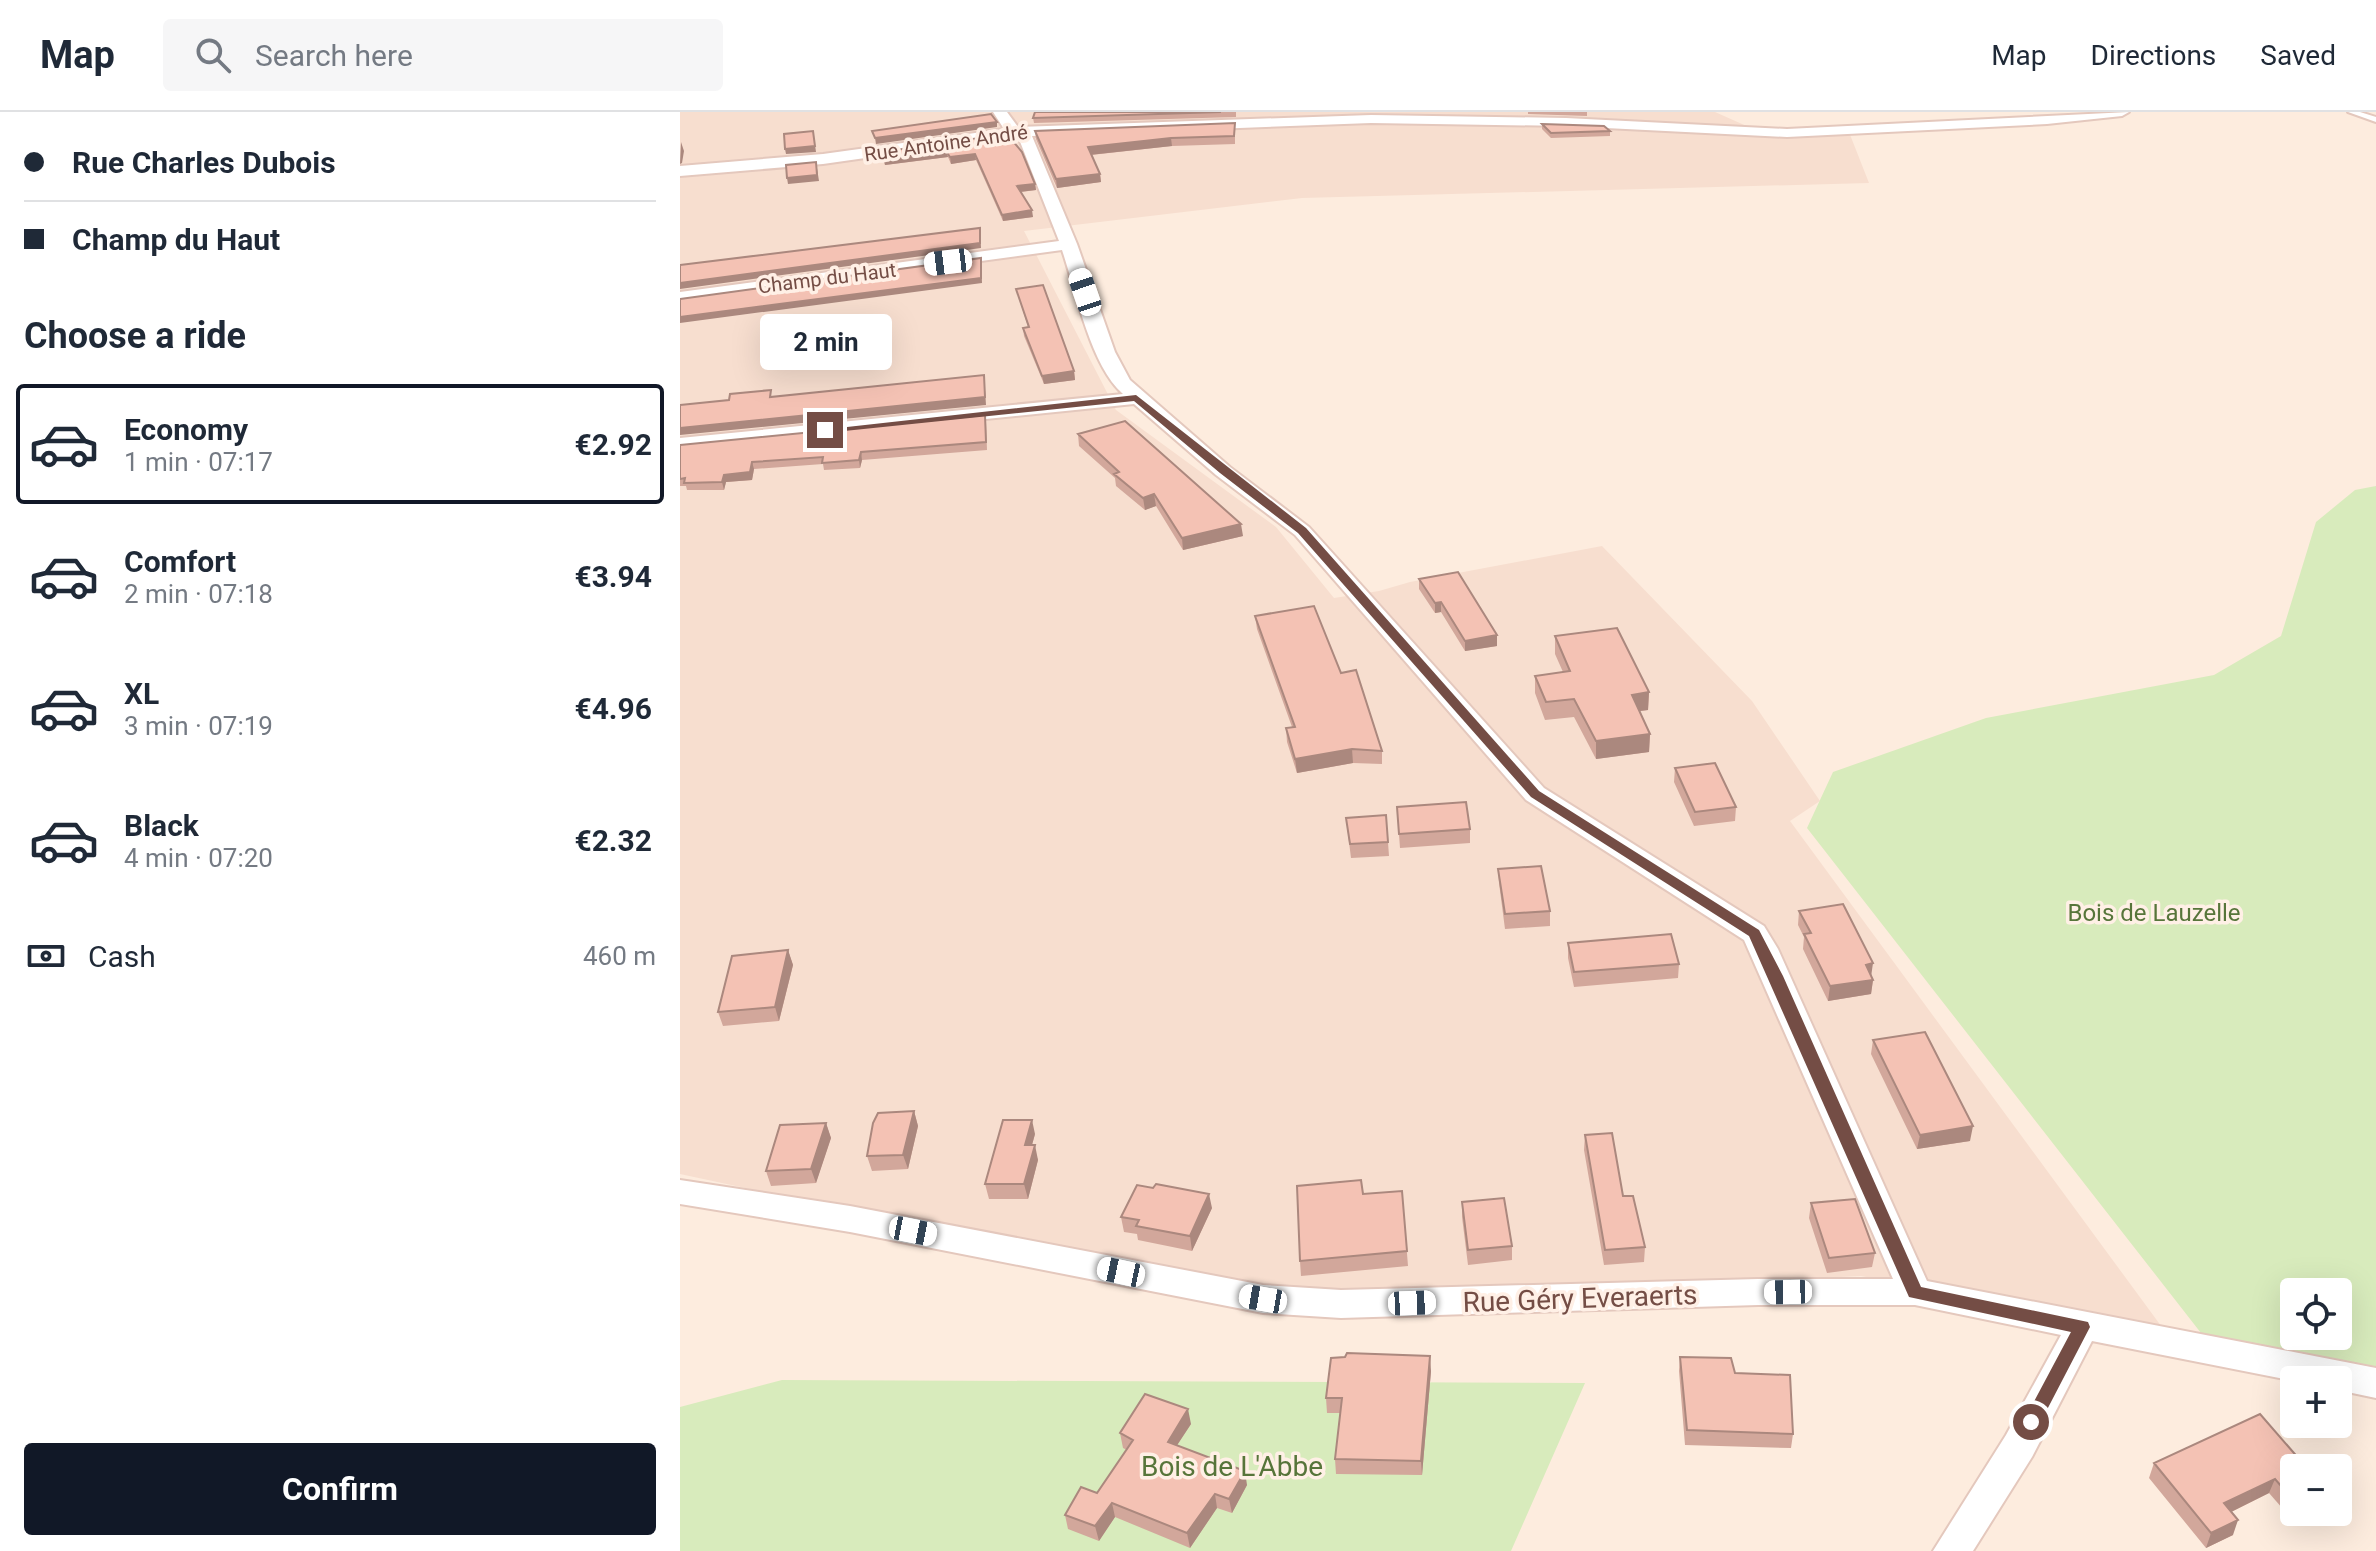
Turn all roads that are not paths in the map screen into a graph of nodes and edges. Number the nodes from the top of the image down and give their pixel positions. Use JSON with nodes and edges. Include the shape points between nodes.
{"nodes":[{"id":1,"x":2122,"y":112,"type":"edge"},
{"id":2,"x":2352,"y":112,"type":"edge"},
{"id":3,"x":2376,"y":120,"type":"edge"},
{"id":4,"x":1007,"y":122,"type":"edge"},
{"id":5,"x":680,"y":171,"type":"edge"},
{"id":6,"x":1069,"y":244,"type":"junction"},
{"id":7,"x":680,"y":297,"type":"edge"},
{"id":8,"x":1136,"y":398,"type":"junction"},
{"id":9,"x":680,"y":444,"type":"edge"},
{"id":10,"x":680,"y":1192,"type":"edge"},
{"id":11,"x":1915,"y":1292,"type":"junction"},
{"id":12,"x":2082,"y":1327,"type":"junction"},
{"id":13,"x":2376,"y":1383,"type":"edge"},
{"id":14,"x":1952,"y":1551,"type":"edge"}],
"edges":[{"from":1,"to":4,"type":"street","name":"Rue Antoine André","via":[[1787,133],[1371,119]]},
{"from":2,"to":3,"type":"lane"},
{"from":4,"to":5,"type":"street","name":"Rue Antoine André","via":[[838,157]]},
{"from":4,"to":6,"type":"street","via":[[1025,136]]},
{"from":6,"to":7,"type":"street","name":"Champ du Haut"},
{"from":6,"to":8,"type":"street","via":[[1116,374]]},
{"from":8,"to":9,"type":"street"},
{"from":8,"to":11,"type":"street","via":[[1302,531],[1535,794],[1754,933]]},
{"from":10,"to":11,"type":"street","name":"Rue Géry Everaerts","via":[[1294,1302]]},
{"from":11,"to":12,"type":"street","name":"Rue Géry Everaerts"},
{"from":12,"to":13,"type":"street","name":"Rue Géry Everaerts"},
{"from":12,"to":14,"type":"street","via":[[2019,1446]]}]}
